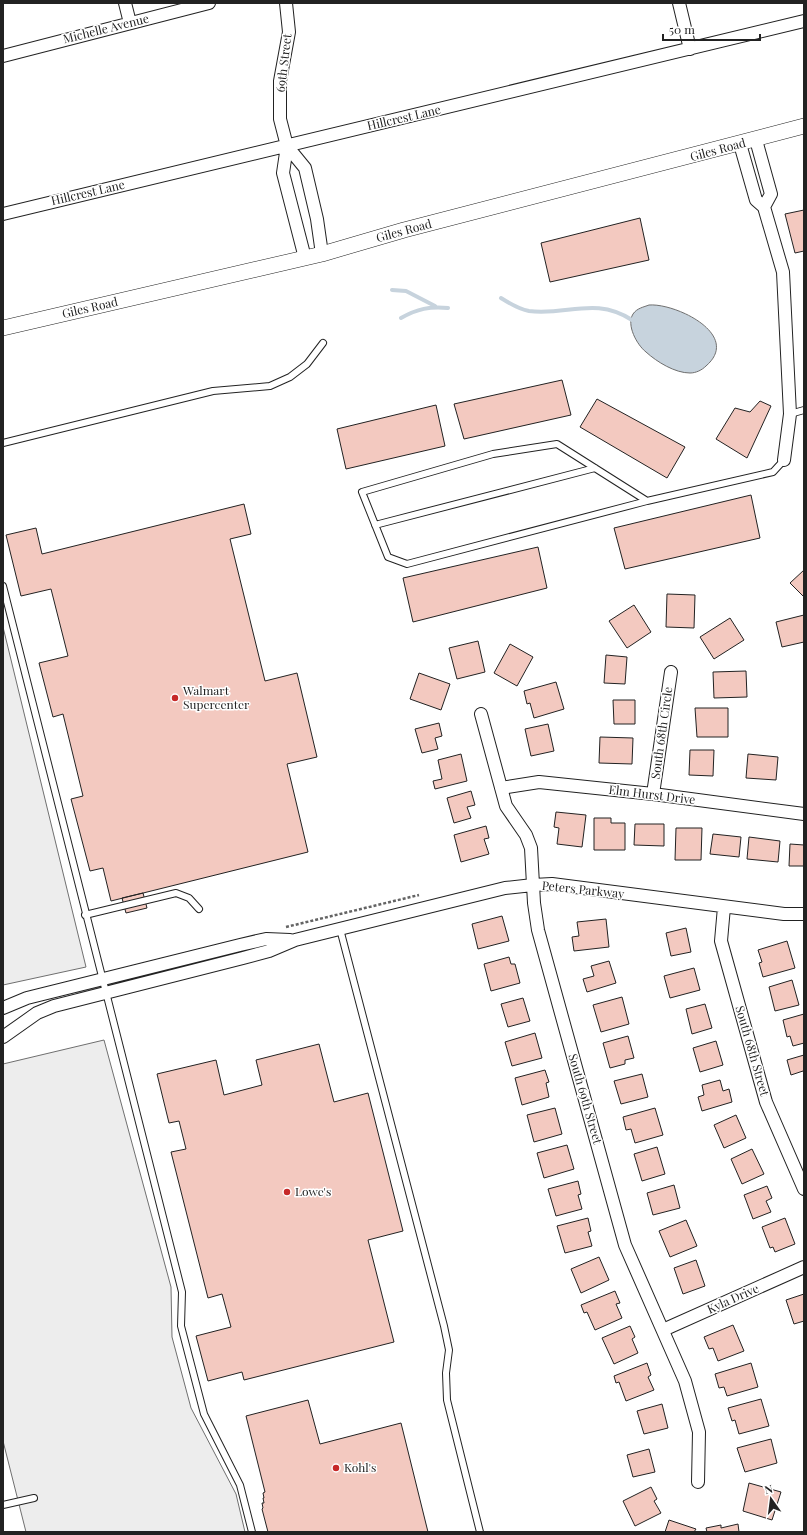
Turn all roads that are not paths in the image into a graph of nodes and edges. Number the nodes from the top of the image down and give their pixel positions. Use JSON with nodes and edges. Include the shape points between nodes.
{"nodes":[{"id":1,"x":125,"y":3,"type":"edge"},
{"id":2,"x":209,"y":3,"type":"edge"},
{"id":3,"x":286,"y":3,"type":"edge"},
{"id":4,"x":679,"y":3,"type":"edge"},
{"id":5,"x":804,"y":21,"type":"edge"},
{"id":6,"x":130,"y":23,"type":"junction"},
{"id":7,"x":690,"y":49,"type":"junction"},
{"id":8,"x":3,"y":56,"type":"edge"},
{"id":9,"x":804,"y":126,"type":"edge"},
{"id":10,"x":756,"y":140,"type":"junction"},
{"id":11,"x":740,"y":144,"type":"junction"},
{"id":12,"x":287,"y":146,"type":"junction"},
{"id":13,"x":764,"y":206,"type":"junction"},
{"id":14,"x":3,"y":214,"type":"edge"},
{"id":15,"x":322,"y":254,"type":"junction"},
{"id":16,"x":305,"y":258,"type":"junction"},
{"id":17,"x":3,"y":328,"type":"edge"},
{"id":18,"x":323,"y":343,"type":"dead end"},
{"id":19,"x":804,"y":410,"type":"edge"},
{"id":20,"x":790,"y":414,"type":"junction"},
{"id":21,"x":3,"y":443,"type":"edge"},
{"id":22,"x":784,"y":460,"type":"joint"},
{"id":23,"x":595,"y":468,"type":"junction"},
{"id":24,"x":647,"y":501,"type":"junction"},
{"id":25,"x":375,"y":525,"type":"junction"},
{"id":26,"x":3,"y":586,"type":"edge"},
{"id":27,"x":671,"y":672,"type":"dead end"},
{"id":28,"x":481,"y":714,"type":"dead end"},
{"id":29,"x":501,"y":788,"type":"junction"},
{"id":30,"x":653,"y":794,"type":"junction"},
{"id":31,"x":804,"y":814,"type":"edge"},
{"id":32,"x":533,"y":885,"type":"junction"},
{"id":33,"x":724,"y":907,"type":"junction"},
{"id":34,"x":199,"y":909,"type":"dead end"},
{"id":35,"x":804,"y":914,"type":"edge"},
{"id":36,"x":86,"y":915,"type":"junction"},
{"id":37,"x":340,"y":929,"type":"junction"},
{"id":38,"x":295,"y":940,"type":"junction"},
{"id":39,"x":102,"y":980,"type":"junction"},
{"id":40,"x":105,"y":993,"type":"junction"},
{"id":41,"x":3,"y":1008,"type":"edge"},
{"id":42,"x":3,"y":1037,"type":"edge"},
{"id":43,"x":804,"y":1189,"type":"edge"},
{"id":44,"x":804,"y":1267,"type":"edge"},
{"id":45,"x":663,"y":1330,"type":"junction"},
{"id":46,"x":698,"y":1482,"type":"dead end"},
{"id":47,"x":34,"y":1498,"type":"dead end"},
{"id":48,"x":3,"y":1505,"type":"edge"},
{"id":49,"x":252,"y":1532,"type":"edge"},
{"id":50,"x":480,"y":1532,"type":"edge"}],
"edges":[{"from":1,"to":6,"type":"street"},
{"from":2,"to":6,"type":"street","name":"Michelle Avenue"},
{"from":3,"to":12,"type":"street","name":"69th Street","via":[[289,32],[280,81],[280,119]]},
{"from":4,"to":7,"type":"street"},
{"from":5,"to":7,"type":"street","name":"Hillcrest Lane"},
{"from":6,"to":8,"type":"street","name":"Michelle Avenue"},
{"from":7,"to":12,"type":"street","name":"Hillcrest Lane"},
{"from":9,"to":10,"type":"street","name":"Giles Road"},
{"from":10,"to":11,"type":"street","name":"Giles Road"},
{"from":10,"to":13,"type":"street","via":[[771,194]]},
{"from":11,"to":13,"type":"street","via":[[756,200]]},
{"from":11,"to":15,"type":"street","name":"Giles Road","via":[[404,230]]},
{"from":12,"to":14,"type":"street","name":"Hillcrest Lane"},
{"from":12,"to":15,"type":"street","via":[[304,168],[317,219]]},
{"from":12,"to":16,"type":"street","via":[[284,173]]},
{"from":13,"to":20,"type":"street","via":[[783,272]]},
{"from":15,"to":16,"type":"street","name":"Giles Road"},
{"from":16,"to":17,"type":"street","name":"Giles Road"},
{"from":18,"to":21,"type":"lane","via":[[307,364],[290,377],[270,386],[213,391]]},
{"from":19,"to":20,"type":"lane"},
{"from":20,"to":22,"type":"street"},
{"from":22,"to":24,"type":"lane","via":[[773,472]]},
{"from":23,"to":24,"type":"lane"},
{"from":23,"to":25,"type":"lane"},
{"from":23,"to":25,"type":"lane","via":[[557,444],[493,454],[362,492]]},
{"from":24,"to":25,"type":"lane","via":[[407,564],[388,557]]},
{"from":26,"to":36,"type":"lane"},
{"from":27,"to":30,"type":"street","name":"South 68th Circle"},
{"from":28,"to":29,"type":"street","name":"South 69th Street"},
{"from":29,"to":30,"type":"street","name":"Elm Hurst Drive","via":[[538,782]]},
{"from":29,"to":32,"type":"street","name":"South 69th Street","via":[[506,806],[528,841],[532,856]]},
{"from":30,"to":31,"type":"street","name":"Elm Hurst Drive"},
{"from":32,"to":33,"type":"street","name":"Peters Parkway","via":[[552,884]]},
{"from":32,"to":37,"type":"street","name":"Peters Parkway","via":[[505,888]]},
{"from":32,"to":45,"type":"street","name":"South 69th Street","via":[[538,930],[625,1245]]},
{"from":33,"to":35,"type":"street","name":"Peters Parkway"},
{"from":33,"to":43,"type":"street","name":"South 68th Street","via":[[721,941],[766,1102]]},
{"from":34,"to":36,"type":"lane","via":[[189,898],[176,893]]},
{"from":36,"to":39,"type":"lane"},
{"from":37,"to":38,"type":"street","name":"Peters Parkway"},
{"from":37,"to":50,"type":"lane","via":[[444,1326],[449,1350],[446,1373],[447,1400]]},
{"from":38,"to":39,"type":"street","via":[[266,939]]},
{"from":38,"to":40,"type":"street","via":[[269,951]]},
{"from":39,"to":40,"type":"lane"},
{"from":39,"to":41,"type":"street","via":[[27,998]]},
{"from":40,"to":42,"type":"street","via":[[37,1013]]},
{"from":40,"to":49,"type":"lane","via":[[182,1292],[182,1326],[204,1414],[240,1485]]},
{"from":44,"to":45,"type":"street","name":"Kyla Drive"},
{"from":45,"to":46,"type":"street","name":"South 69th Street","via":[[685,1381],[699,1432]]},
{"from":47,"to":48,"type":"lane"}]}
